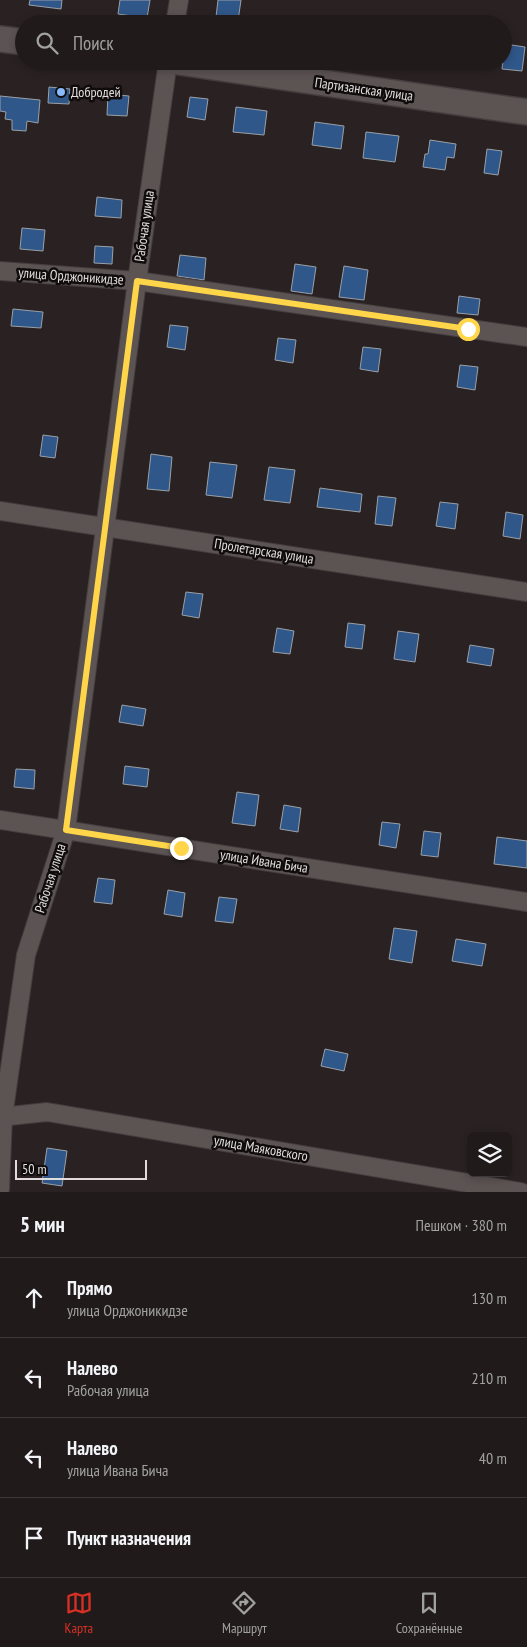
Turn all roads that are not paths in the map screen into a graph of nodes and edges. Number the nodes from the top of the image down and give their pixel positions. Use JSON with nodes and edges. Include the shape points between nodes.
{"nodes":[{"id":1,"x":179,"y":0,"type":"edge"},
{"id":2,"x":176,"y":15,"type":"edge"},
{"id":3,"x":0,"y":39,"type":"edge"},
{"id":4,"x":15,"y":41,"type":"edge"},
{"id":5,"x":167,"y":70,"type":"edge"},
{"id":6,"x":235,"y":70,"type":"edge"},
{"id":7,"x":527,"y":112,"type":"edge"},
{"id":8,"x":0,"y":271,"type":"edge"},
{"id":9,"x":137,"y":281,"type":"junction"},
{"id":10,"x":527,"y":337,"type":"edge"},
{"id":11,"x":0,"y":511,"type":"edge"},
{"id":12,"x":104,"y":526,"type":"junction"},
{"id":13,"x":527,"y":592,"type":"edge"},
{"id":14,"x":0,"y":820,"type":"edge"},
{"id":15,"x":66,"y":830,"type":"junction"},
{"id":16,"x":527,"y":902,"type":"edge"},
{"id":17,"x":1,"y":1117,"type":"edge"},
{"id":18,"x":0,"y":1189,"type":"edge"},
{"id":19,"x":521,"y":1192,"type":"edge"}],
"edges":[{"from":1,"to":2,"type":"street"},
{"from":3,"to":4,"type":"main road"},
{"from":5,"to":9,"type":"street","name":"Рабочая улица"},
{"from":6,"to":7,"type":"main road","name":"Партизанская улица"},
{"from":8,"to":9,"type":"street","name":"улица Орджоникидзе"},
{"from":9,"to":10,"type":"street","name":"улица Орджоникидзе"},
{"from":9,"to":12,"type":"street","name":"Рабочая улица"},
{"from":11,"to":12,"type":"street","name":"Пролетарская улица"},
{"from":12,"to":13,"type":"street","name":"Пролетарская улица"},
{"from":12,"to":15,"type":"street","name":"Рабочая улица"},
{"from":14,"to":15,"type":"street","name":"улица Ивана Бича"},
{"from":15,"to":16,"type":"street","name":"улица Ивана Бича"},
{"from":15,"to":17,"type":"street","name":"Рабочая улица","via":[[26,956]]},
{"from":17,"to":18,"type":"street","name":"Рабочая улица"},
{"from":17,"to":19,"type":"street","name":"улица Маяковского","via":[[46,1112]]}]}
